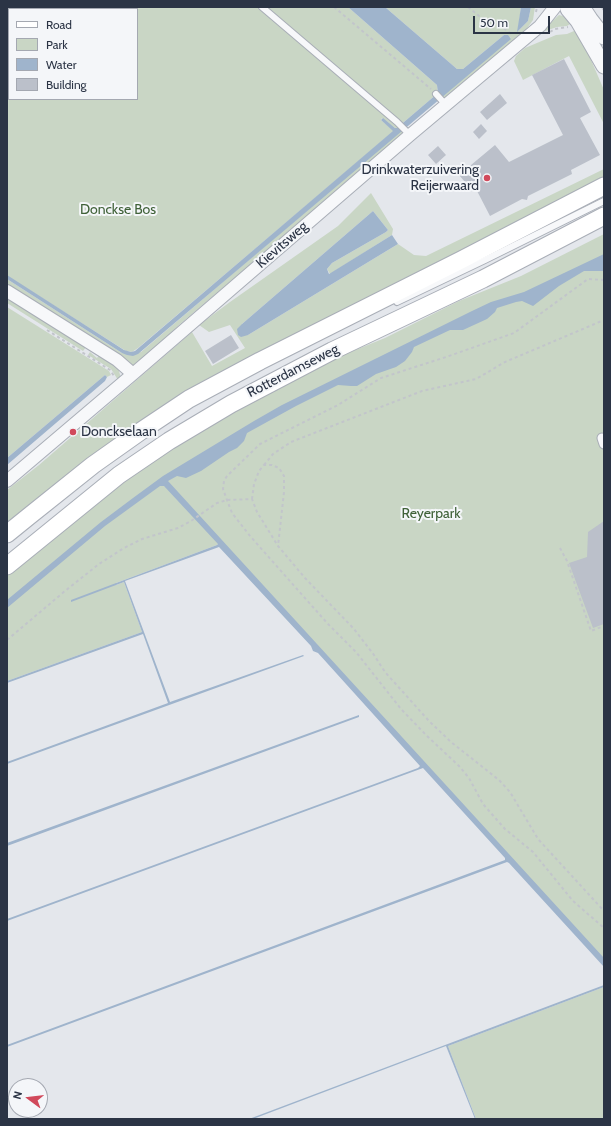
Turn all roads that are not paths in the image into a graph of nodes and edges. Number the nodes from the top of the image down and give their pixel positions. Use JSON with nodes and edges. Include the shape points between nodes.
{"nodes":[{"id":1,"x":262,"y":7,"type":"edge"},
{"id":2,"x":567,"y":7,"type":"edge"},
{"id":3,"x":604,"y":37,"type":"edge"},
{"id":4,"x":604,"y":66,"type":"edge"},
{"id":5,"x":407,"y":133,"type":"junction"},
{"id":6,"x":604,"y":186,"type":"edge"},
{"id":7,"x":604,"y":201,"type":"edge"},
{"id":8,"x":604,"y":216,"type":"edge"},
{"id":9,"x":7,"y":291,"type":"edge"},
{"id":10,"x":392,"y":304,"type":"dead end"},
{"id":11,"x":133,"y":374,"type":"junction"},
{"id":12,"x":7,"y":481,"type":"edge"},
{"id":13,"x":7,"y":534,"type":"edge"},
{"id":14,"x":7,"y":566,"type":"edge"}],
"edges":[{"from":1,"to":5,"type":"lane"},
{"from":2,"to":3,"type":"street","via":[[590,19]]},
{"from":2,"to":4,"type":"street"},
{"from":2,"to":5,"type":"street","name":"Kievitsweg","via":[[440,98]]},
{"from":5,"to":11,"type":"street","name":"Kievitsweg"},
{"from":6,"to":13,"type":"main road","name":"Rotterdamseweg","via":[[260,361],[189,400],[93,465]]},
{"from":7,"to":10,"type":"lane"},
{"from":8,"to":14,"type":"main road","name":"Rotterdamseweg","via":[[231,404],[119,475]]},
{"from":9,"to":11,"type":"street","via":[[116,360]]},
{"from":11,"to":12,"type":"street","name":"Kievitsweg"}]}
